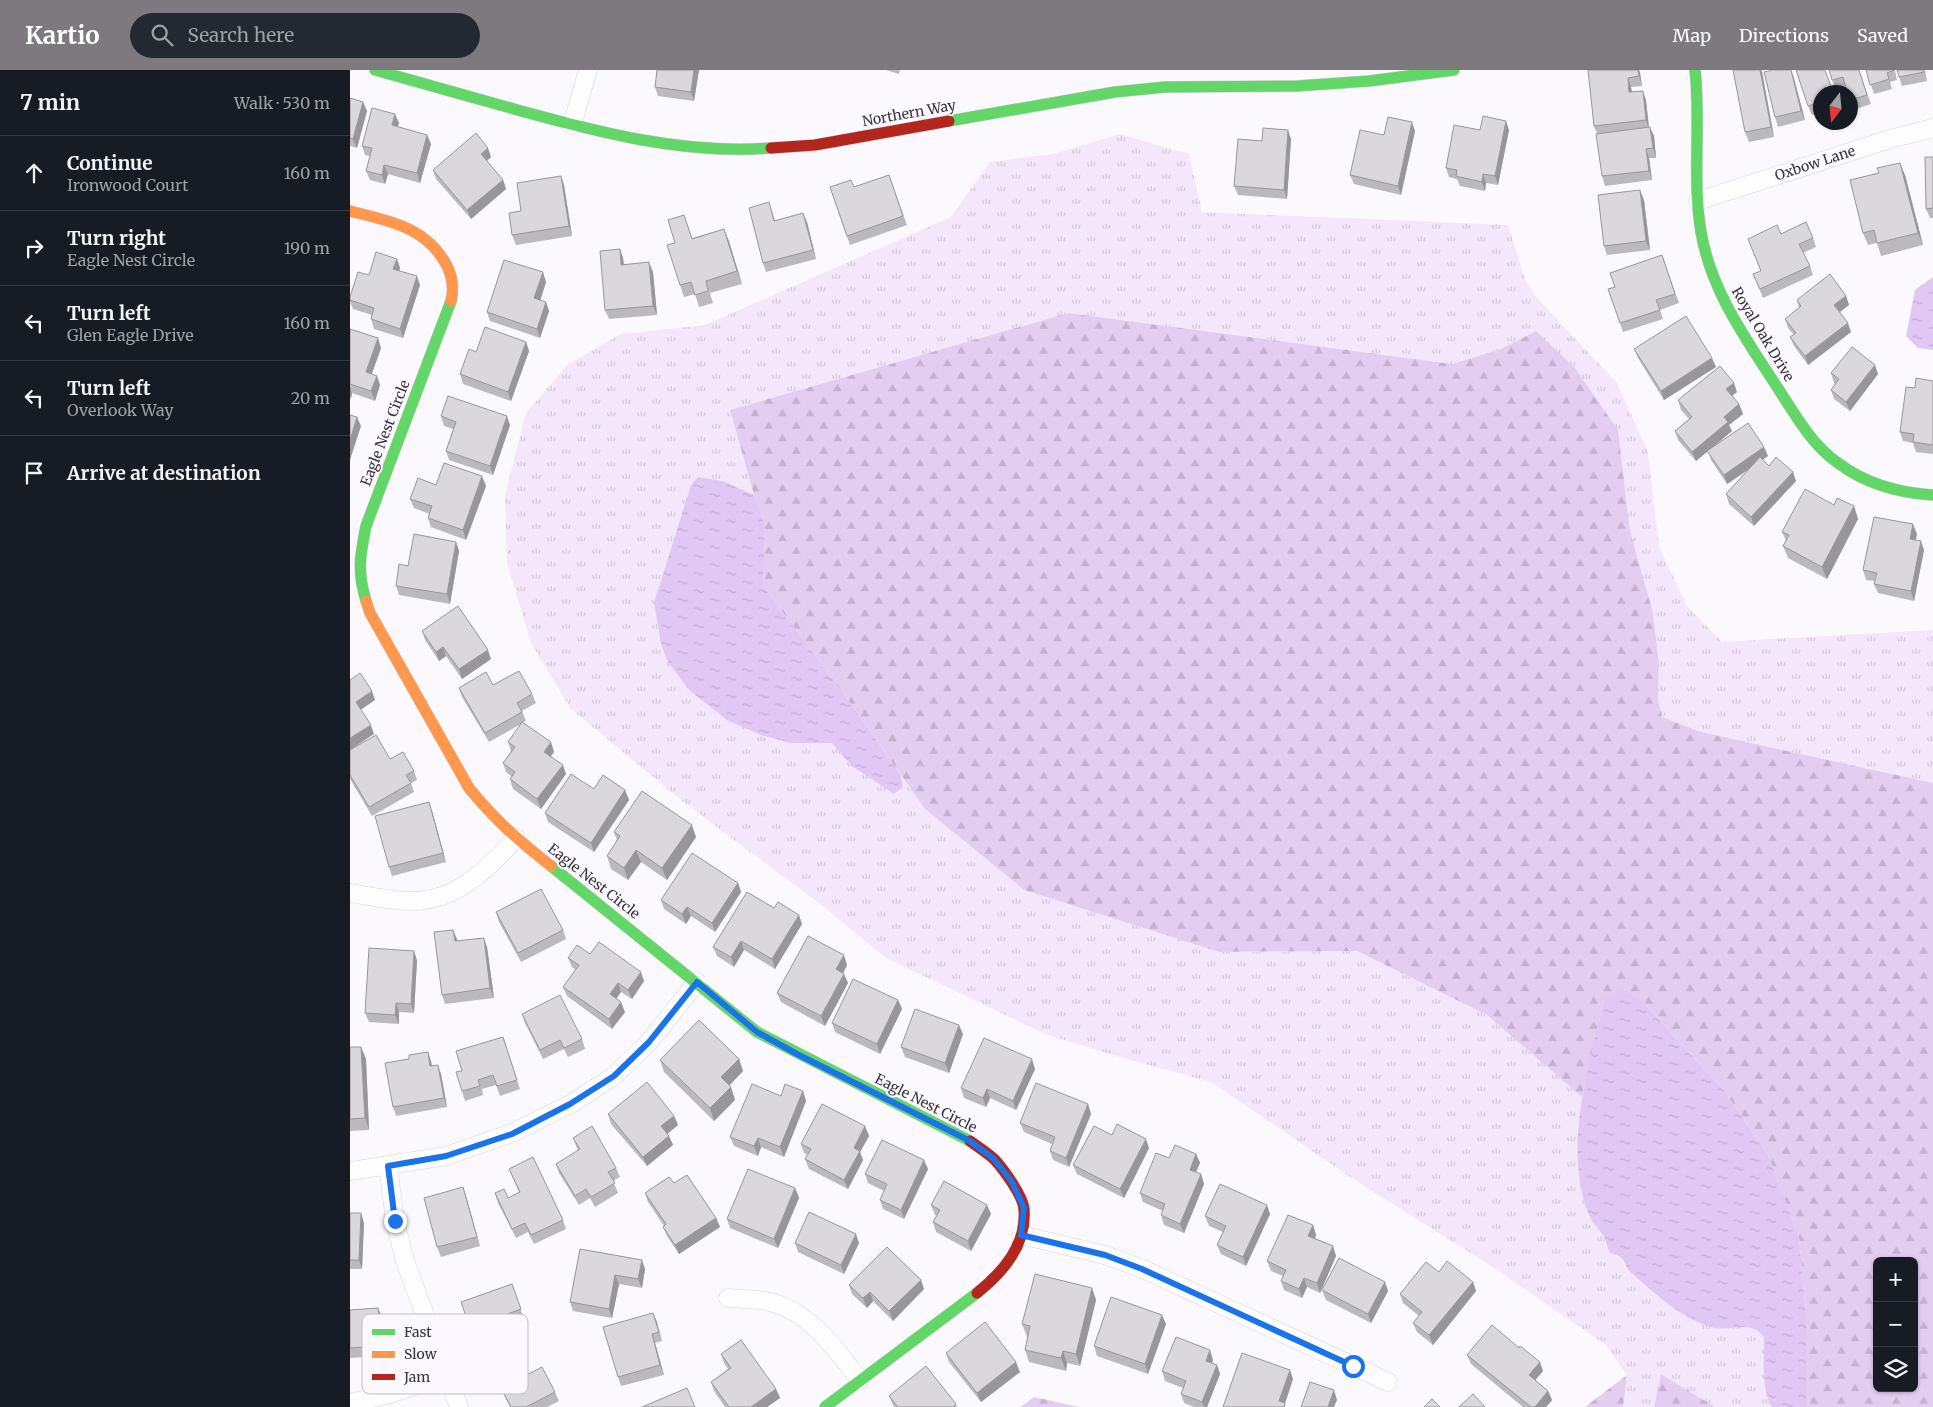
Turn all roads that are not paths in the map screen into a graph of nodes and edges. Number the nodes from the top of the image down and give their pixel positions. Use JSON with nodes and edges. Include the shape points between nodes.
{"nodes":[{"id":1,"x":375,"y":70,"type":"edge"},
{"id":2,"x":588,"y":70,"type":"edge"},
{"id":3,"x":1454,"y":70,"type":"edge"},
{"id":4,"x":1695,"y":70,"type":"edge"},
{"id":5,"x":572,"y":125,"type":"junction"},
{"id":6,"x":1933,"y":128,"type":"edge"},
{"id":7,"x":1698,"y":201,"type":"junction"},
{"id":8,"x":350,"y":211,"type":"edge"},
{"id":9,"x":1933,"y":495,"type":"edge"},
{"id":10,"x":516,"y":838,"type":"junction"},
{"id":11,"x":350,"y":893,"type":"edge"},
{"id":12,"x":697,"y":982,"type":"junction"},
{"id":13,"x":388,"y":1166,"type":"junction"},
{"id":14,"x":350,"y":1171,"type":"edge"},
{"id":15,"x":1021,"y":1235,"type":"junction"},
{"id":16,"x":728,"y":1298,"type":"dead end"},
{"id":17,"x":425,"y":1314,"type":"edge"},
{"id":18,"x":860,"y":1380,"type":"junction"},
{"id":19,"x":1388,"y":1382,"type":"dead end"},
{"id":20,"x":390,"y":1394,"type":"edge"},
{"id":21,"x":455,"y":1394,"type":"edge"},
{"id":22,"x":350,"y":1403,"type":"edge"},
{"id":23,"x":459,"y":1407,"type":"edge"},
{"id":24,"x":825,"y":1407,"type":"edge"}],
"edges":[{"from":1,"to":5,"type":"street","name":"Northern Way"},
{"from":2,"to":5,"type":"street"},
{"from":3,"to":5,"type":"street","name":"Northern Way","via":[[1297,86],[1165,87],[1115,92],[815,145],[762,149],[687,146]]},
{"from":4,"to":7,"type":"street","name":"Royal Oak Drive"},
{"from":6,"to":7,"type":"street","name":"Oxbow Lane"},
{"from":7,"to":9,"type":"street","name":"Royal Oak Drive","via":[[1701,234],[1725,306],[1804,428],[1826,454],[1874,484],[1901,493]]},
{"from":8,"to":10,"type":"street","name":"Eagle Nest Circle","via":[[408,227],[430,240],[442,254],[453,291],[366,526],[359,560],[361,584],[370,613],[469,788],[490,814]]},
{"from":10,"to":11,"type":"street","via":[[463,887],[438,898],[409,901]]},
{"from":10,"to":12,"type":"street","name":"Eagle Nest Circle"},
{"from":12,"to":13,"type":"street","via":[[649,1042],[614,1076],[570,1104],[512,1134],[446,1156]]},
{"from":12,"to":15,"type":"street","name":"Eagle Nest Circle","via":[[757,1032],[970,1141],[994,1159],[1012,1182],[1024,1208]]},
{"from":13,"to":14,"type":"street"},
{"from":13,"to":17,"type":"street","via":[[395,1221],[405,1261]]},
{"from":15,"to":18,"type":"street","name":"Eagle Nest Circle","via":[[1011,1259],[996,1278]]},
{"from":15,"to":19,"type":"street","via":[[1105,1255],[1142,1269]]},
{"from":16,"to":18,"type":"street","via":[[774,1303],[799,1314],[820,1331]]},
{"from":18,"to":24,"type":"street","name":"Eagle Nest Circle"},
{"from":20,"to":22,"type":"street"},
{"from":21,"to":23,"type":"street"}]}
